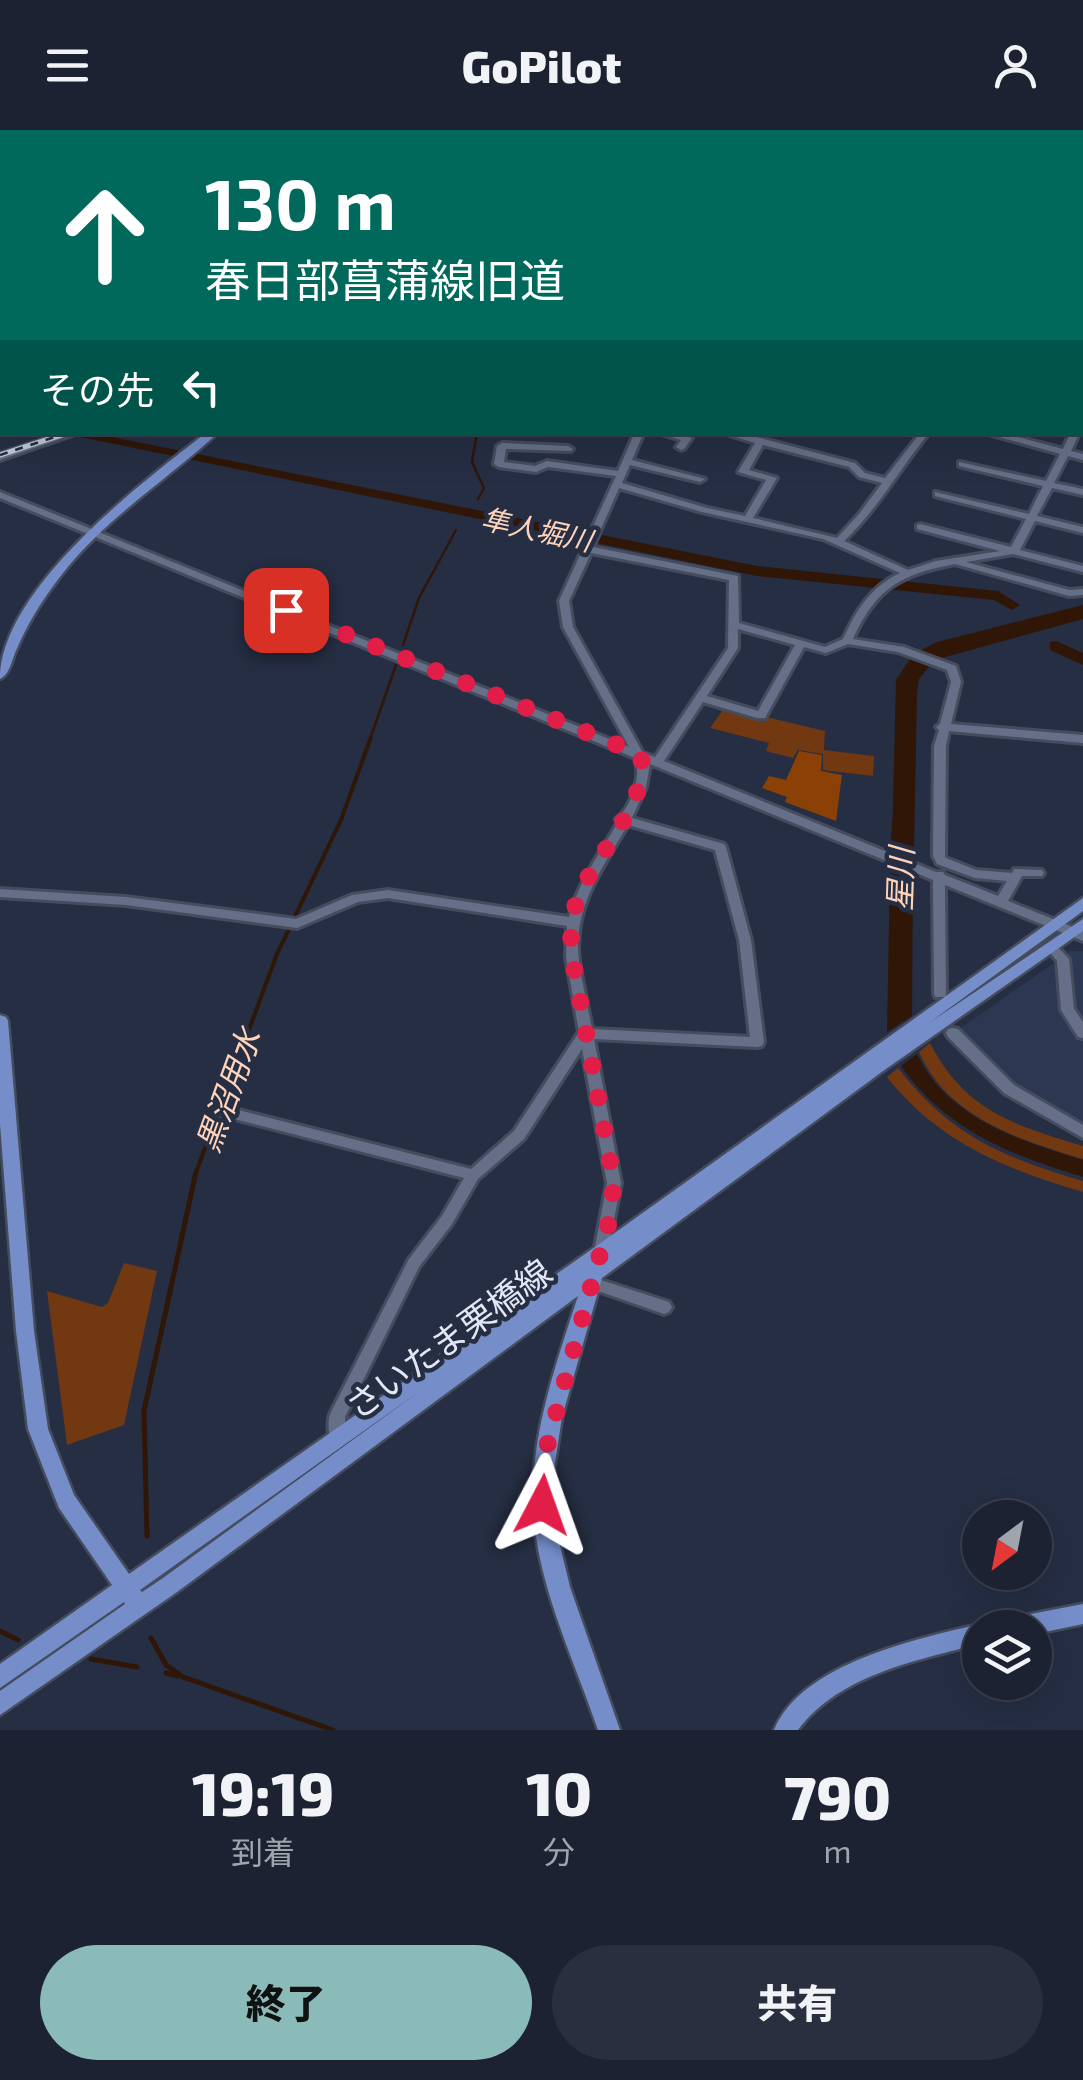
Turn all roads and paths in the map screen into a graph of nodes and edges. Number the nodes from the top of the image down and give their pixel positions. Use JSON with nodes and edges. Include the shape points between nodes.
{"nodes":[{"id":1,"x":68,"y":435,"type":"edge"},
{"id":2,"x":210,"y":435,"type":"edge"},
{"id":3,"x":571,"y":435,"type":"edge"},
{"id":4,"x":639,"y":435,"type":"edge"},
{"id":5,"x":673,"y":435,"type":"edge"},
{"id":6,"x":735,"y":435,"type":"edge"},
{"id":7,"x":923,"y":435,"type":"edge"},
{"id":8,"x":998,"y":435,"type":"edge"},
{"id":9,"x":1074,"y":435,"type":"edge"},
{"id":10,"x":760,"y":442,"type":"junction"},
{"id":11,"x":680,"y":448,"type":"dead end"},
{"id":12,"x":568,"y":449,"type":"junction"},
{"id":13,"x":1066,"y":452,"type":"junction"},
{"id":14,"x":1083,"y":456,"type":"edge"},
{"id":15,"x":0,"y":457,"type":"edge"},
{"id":16,"x":626,"y":462,"type":"junction"},
{"id":17,"x":962,"y":464,"type":"dead end"},
{"id":18,"x":569,"y":466,"type":"junction"},
{"id":19,"x":618,"y":479,"type":"junction"},
{"id":20,"x":700,"y":479,"type":"dead end"},
{"id":21,"x":885,"y":481,"type":"junction"},
{"id":22,"x":1049,"y":484,"type":"junction"},
{"id":23,"x":1083,"y":492,"type":"edge"},
{"id":24,"x":938,"y":494,"type":"dead end"},
{"id":25,"x":0,"y":495,"type":"edge"},
{"id":26,"x":1031,"y":518,"type":"junction"},
{"id":27,"x":747,"y":520,"type":"junction"},
{"id":28,"x":920,"y":527,"type":"dead end"},
{"id":29,"x":1083,"y":530,"type":"edge"},
{"id":30,"x":92,"y":532,"type":"junction"},
{"id":31,"x":838,"y":542,"type":"junction"},
{"id":32,"x":590,"y":543,"type":"junction"},
{"id":33,"x":1014,"y":551,"type":"junction"},
{"id":34,"x":956,"y":562,"type":"junction"},
{"id":35,"x":1083,"y":569,"type":"edge"},
{"id":36,"x":905,"y":572,"type":"junction"},
{"id":37,"x":1083,"y":592,"type":"edge"},
{"id":38,"x":734,"y":625,"type":"junction"},
{"id":39,"x":847,"y":640,"type":"junction"},
{"id":40,"x":800,"y":644,"type":"junction"},
{"id":41,"x":0,"y":676,"type":"edge"},
{"id":42,"x":701,"y":698,"type":"junction"},
{"id":43,"x":942,"y":726,"type":"junction"},
{"id":44,"x":1083,"y":740,"type":"edge"},
{"id":45,"x":640,"y":754,"type":"junction"},
{"id":46,"x":658,"y":762,"type":"junction"},
{"id":47,"x":622,"y":819,"type":"junction"},
{"id":48,"x":936,"y":873,"type":"junction"},
{"id":49,"x":1038,"y":873,"type":"dead end"},
{"id":50,"x":1016,"y":877,"type":"junction"},
{"id":51,"x":0,"y":893,"type":"edge"},
{"id":52,"x":1002,"y":900,"type":"junction"},
{"id":53,"x":1083,"y":903,"type":"edge"},
{"id":54,"x":572,"y":922,"type":"junction"},
{"id":55,"x":1057,"y":924,"type":"junction"},
{"id":56,"x":1080,"y":930,"type":"edge"},
{"id":57,"x":1052,"y":948,"type":"junction"},
{"id":58,"x":940,"y":994,"type":"dead end"},
{"id":59,"x":933,"y":1020,"type":"junction"},
{"id":60,"x":0,"y":1021,"type":"edge"},
{"id":61,"x":952,"y":1033,"type":"dead end"},
{"id":62,"x":586,"y":1034,"type":"junction"},
{"id":63,"x":1083,"y":1034,"type":"edge"},
{"id":64,"x":223,"y":1110,"type":"dead end"},
{"id":65,"x":1083,"y":1132,"type":"edge"},
{"id":66,"x":473,"y":1176,"type":"junction"},
{"id":67,"x":596,"y":1270,"type":"junction"},
{"id":68,"x":664,"y":1307,"type":"dead end"},
{"id":69,"x":338,"y":1438,"type":"junction"},
{"id":70,"x":124,"y":1587,"type":"junction"},
{"id":71,"x":139,"y":1606,"type":"junction"},
{"id":72,"x":1083,"y":1614,"type":"edge"},
{"id":73,"x":1052,"y":1620,"type":"edge"},
{"id":74,"x":962,"y":1639,"type":"edge"},
{"id":75,"x":0,"y":1677,"type":"edge"},
{"id":76,"x":0,"y":1704,"type":"edge"},
{"id":77,"x":609,"y":1730,"type":"edge"},
{"id":78,"x":785,"y":1730,"type":"edge"}],
"edges":[{"from":1,"to":15,"type":"street"},
{"from":2,"to":30,"type":"main road"},
{"from":3,"to":12,"type":"street"},
{"from":4,"to":16,"type":"street"},
{"from":5,"to":11,"type":"street","via":[[687,438]]},
{"from":6,"to":10,"type":"street"},
{"from":7,"to":21,"type":"street"},
{"from":8,"to":13,"type":"street"},
{"from":9,"to":13,"type":"street"},
{"from":10,"to":21,"type":"street","via":[[852,465]]},
{"from":10,"to":27,"type":"street","via":[[744,472],[772,478]]},
{"from":12,"to":18,"type":"street"},
{"from":12,"to":18,"type":"street","via":[[502,446],[499,464]]},
{"from":13,"to":14,"type":"street"},
{"from":13,"to":22,"type":"street"},
{"from":16,"to":19,"type":"street"},
{"from":16,"to":20,"type":"street"},
{"from":17,"to":22,"type":"street"},
{"from":18,"to":19,"type":"street"},
{"from":19,"to":27,"type":"street"},
{"from":19,"to":32,"type":"street"},
{"from":21,"to":31,"type":"street","via":[[860,522]]},
{"from":22,"to":23,"type":"street"},
{"from":22,"to":26,"type":"street"},
{"from":24,"to":26,"type":"street"},
{"from":25,"to":30,"type":"street"},
{"from":26,"to":29,"type":"street"},
{"from":26,"to":33,"type":"street"},
{"from":27,"to":31,"type":"street"},
{"from":28,"to":33,"type":"street"},
{"from":30,"to":41,"type":"main road","via":[[34,604]]},
{"from":30,"to":45,"type":"street"},
{"from":31,"to":36,"type":"street"},
{"from":32,"to":38,"type":"street","via":[[734,578]]},
{"from":32,"to":45,"type":"street","via":[[567,590],[564,614]]},
{"from":33,"to":34,"type":"street"},
{"from":33,"to":35,"type":"street"},
{"from":34,"to":36,"type":"street"},
{"from":34,"to":37,"type":"street"},
{"from":36,"to":39,"type":"street","via":[[871,594]]},
{"from":38,"to":40,"type":"street"},
{"from":38,"to":42,"type":"street","via":[[733,648]]},
{"from":39,"to":40,"type":"street","via":[[826,650]]},
{"from":39,"to":43,"type":"street","via":[[948,666],[956,682]]},
{"from":40,"to":42,"type":"street","via":[[761,716]]},
{"from":42,"to":46,"type":"street"},
{"from":43,"to":44,"type":"street"},
{"from":43,"to":50,"type":"street","via":[[941,861],[975,874]]},
{"from":45,"to":46,"type":"street"},
{"from":45,"to":47,"type":"street","via":[[640,785]]},
{"from":46,"to":48,"type":"street"},
{"from":47,"to":54,"type":"street","via":[[585,882]]},
{"from":47,"to":62,"type":"street","via":[[720,846],[745,940],[756,1042]]},
{"from":48,"to":52,"type":"street"},
{"from":48,"to":58,"type":"street"},
{"from":49,"to":50,"type":"street"},
{"from":50,"to":52,"type":"street"},
{"from":51,"to":54,"type":"street","via":[[126,901],[290,923],[356,898],[388,894]]},
{"from":52,"to":55,"type":"street"},
{"from":53,"to":55,"type":"main road","name":"さいたま栗橋線"},
{"from":54,"to":62,"type":"street"},
{"from":55,"to":56,"type":"street"},
{"from":55,"to":59,"type":"main road","name":"さいたま栗橋線"},
{"from":56,"to":57,"type":"main road","name":"さいたま栗橋線"},
{"from":57,"to":59,"type":"main road","name":"さいたま栗橋線"},
{"from":57,"to":63,"type":"street","via":[[1063,959],[1068,1010]]},
{"from":59,"to":67,"type":"main road","name":"さいたま栗橋線"},
{"from":60,"to":70,"type":"main road","via":[[38,1429],[66,1501]]},
{"from":61,"to":65,"type":"street","via":[[1009,1089]]},
{"from":62,"to":66,"type":"street","via":[[519,1134]]},
{"from":62,"to":67,"type":"street","via":[[614,1183]]},
{"from":64,"to":66,"type":"street"},
{"from":66,"to":69,"type":"street","via":[[414,1262],[338,1417]]},
{"from":67,"to":68,"type":"street","via":[[601,1286]]},
{"from":67,"to":69,"type":"main road","name":"さいたま栗橋線"},
{"from":67,"to":71,"type":"main road","name":"さいたま栗橋線"},
{"from":67,"to":77,"type":"main road","via":[[546,1450],[542,1505]]},
{"from":69,"to":70,"type":"main road","name":"さいたま栗橋線"},
{"from":70,"to":71,"type":"main road"},
{"from":70,"to":75,"type":"main road","name":"さいたま栗橋線"},
{"from":71,"to":76,"type":"main road","name":"さいたま栗橋線"},
{"from":72,"to":73,"type":"main road"},
{"from":74,"to":78,"type":"main road","via":[[838,1682],[801,1706]]}]}
